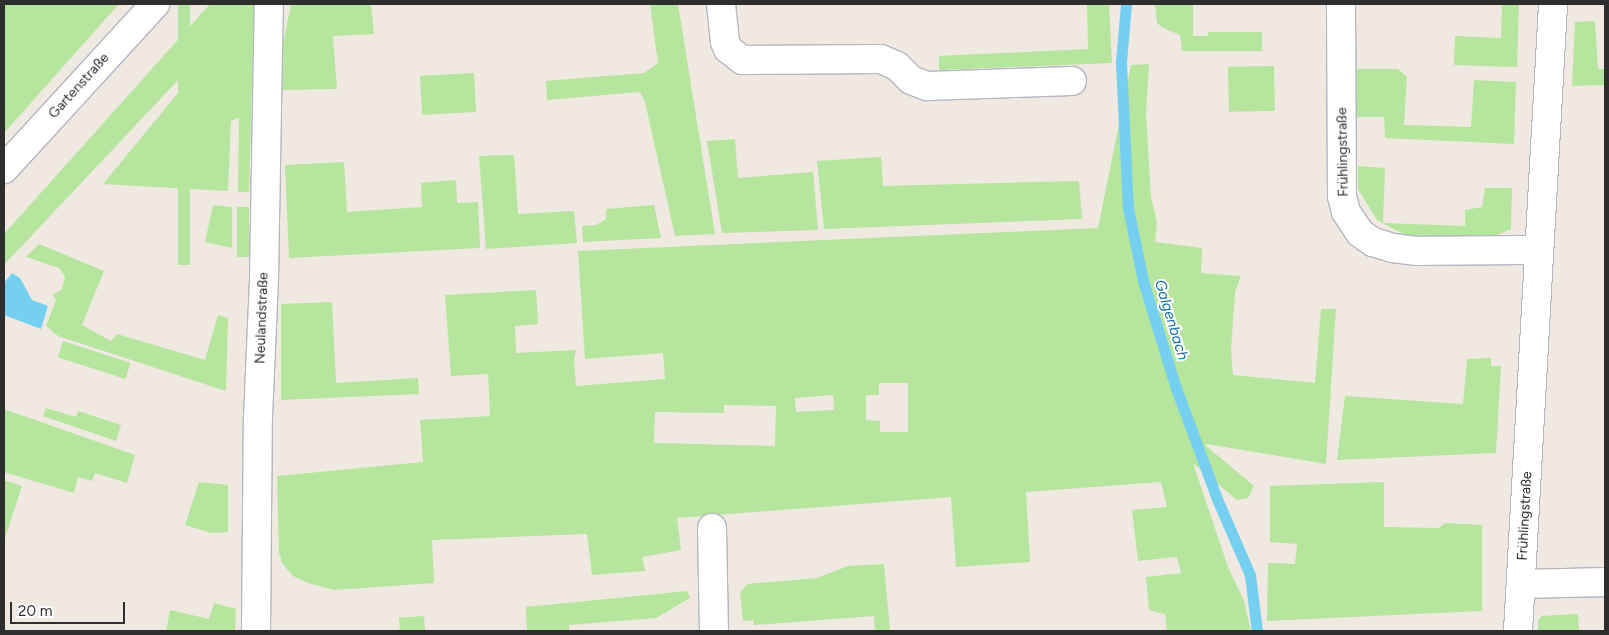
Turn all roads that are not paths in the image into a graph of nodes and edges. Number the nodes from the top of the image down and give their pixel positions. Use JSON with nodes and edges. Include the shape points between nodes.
{"nodes":[{"id":1,"x":155,"y":4,"type":"edge"},
{"id":2,"x":269,"y":4,"type":"edge"},
{"id":3,"x":721,"y":4,"type":"edge"},
{"id":4,"x":1341,"y":4,"type":"edge"},
{"id":5,"x":1553,"y":4,"type":"edge"},
{"id":6,"x":1072,"y":81,"type":"dead end"},
{"id":7,"x":4,"y":169,"type":"edge"},
{"id":8,"x":1539,"y":250,"type":"junction"},
{"id":9,"x":712,"y":528,"type":"dead end"},
{"id":10,"x":1605,"y":582,"type":"edge"},
{"id":11,"x":1522,"y":584,"type":"junction"},
{"id":12,"x":256,"y":631,"type":"edge"},
{"id":13,"x":714,"y":631,"type":"edge"},
{"id":14,"x":1518,"y":631,"type":"edge"}],
"edges":[{"from":1,"to":7,"type":"street","name":"Gartenstraße"},
{"from":2,"to":12,"type":"street","name":"Neulandstraße"},
{"from":3,"to":6,"type":"street","via":[[725,42],[728,49],[742,60],[881,59],[897,66],[911,80],[927,86]]},
{"from":4,"to":8,"type":"street","name":"Frühlingstraße","via":[[1342,196],[1346,212],[1360,233],[1373,242],[1410,250]]},
{"from":5,"to":8,"type":"street","name":"Frühlingstraße"},
{"from":8,"to":11,"type":"street","name":"Frühlingstraße"},
{"from":9,"to":13,"type":"street"},
{"from":10,"to":11,"type":"street"},
{"from":11,"to":14,"type":"street","name":"Frühlingstraße"}]}
